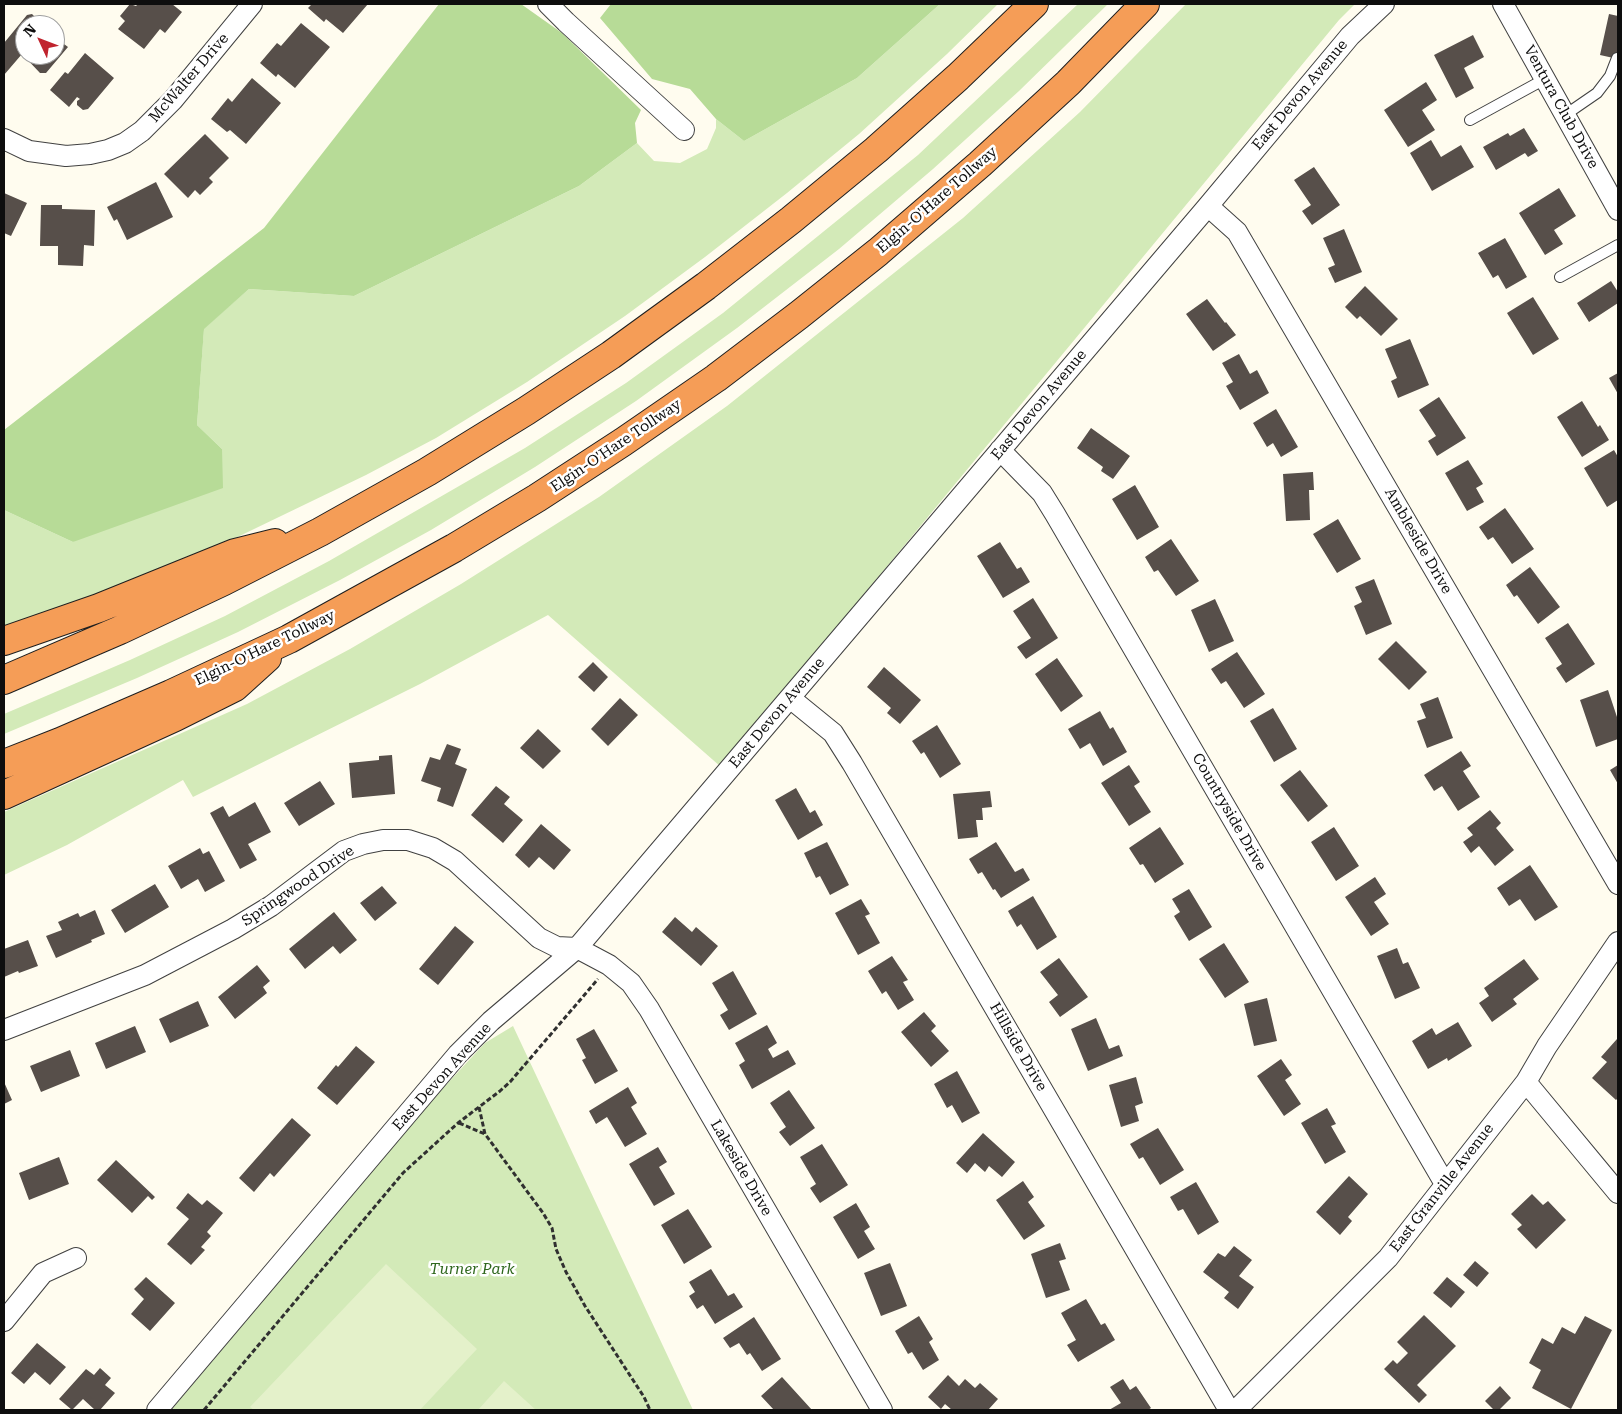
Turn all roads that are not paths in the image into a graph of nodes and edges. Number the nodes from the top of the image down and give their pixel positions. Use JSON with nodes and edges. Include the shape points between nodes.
{"nodes":[{"id":1,"x":252,"y":4,"type":"edge"},
{"id":2,"x":548,"y":4,"type":"edge"},
{"id":3,"x":1034,"y":4,"type":"edge"},
{"id":4,"x":1145,"y":4,"type":"edge"},
{"id":5,"x":1384,"y":4,"type":"edge"},
{"id":6,"x":1503,"y":4,"type":"edge"},
{"id":7,"x":1617,"y":58,"type":"edge"},
{"id":8,"x":1545,"y":79,"type":"junction"},
{"id":9,"x":1565,"y":115,"type":"junction"},
{"id":10,"x":1470,"y":120,"type":"dead end"},
{"id":11,"x":684,"y":130,"type":"dead end"},
{"id":12,"x":4,"y":139,"type":"edge"},
{"id":13,"x":1208,"y":206,"type":"junction"},
{"id":14,"x":1618,"y":210,"type":"edge"},
{"id":15,"x":1618,"y":245,"type":"edge"},
{"id":16,"x":1560,"y":276,"type":"dead end"},
{"id":17,"x":1000,"y":450,"type":"junction"},
{"id":18,"x":320,"y":532,"type":"junction"},
{"id":19,"x":289,"y":639,"type":"junction"},
{"id":20,"x":4,"y":641,"type":"edge"},
{"id":21,"x":4,"y":680,"type":"edge"},
{"id":22,"x":790,"y":698,"type":"junction"},
{"id":23,"x":4,"y":764,"type":"edge"},
{"id":24,"x":4,"y":795,"type":"edge"},
{"id":25,"x":1618,"y":884,"type":"edge"},
{"id":26,"x":1618,"y":942,"type":"edge"},
{"id":27,"x":577,"y":948,"type":"junction"},
{"id":28,"x":4,"y":1030,"type":"edge"},
{"id":29,"x":1526,"y":1082,"type":"junction"},
{"id":30,"x":1445,"y":1184,"type":"junction"},
{"id":31,"x":1618,"y":1193,"type":"edge"},
{"id":32,"x":76,"y":1258,"type":"dead end"},
{"id":33,"x":4,"y":1320,"type":"edge"},
{"id":34,"x":157,"y":1410,"type":"edge"},
{"id":35,"x":882,"y":1410,"type":"edge"},
{"id":36,"x":1229,"y":1410,"type":"edge"},
{"id":37,"x":1236,"y":1410,"type":"edge"}],
"edges":[{"from":1,"to":12,"type":"street","name":"McWalter Drive","via":[[173,100],[125,143],[90,154],[66,156],[29,151]]},
{"from":2,"to":11,"type":"street"},
{"from":3,"to":18,"type":"highway","via":[[876,150],[706,286],[526,411]]},
{"from":4,"to":19,"type":"highway","name":"Elgin-O'Hare Tollway","via":[[1068,83],[966,176],[878,252],[716,378],[537,498]]},
{"from":5,"to":13,"type":"street","name":"East Devon Avenue","via":[[1350,36]]},
{"from":6,"to":8,"type":"street","name":"Ventura Club Drive"},
{"from":7,"to":9,"type":"lane","via":[[1610,76],[1597,92]]},
{"from":8,"to":9,"type":"street","name":"Ventura Club Drive"},
{"from":8,"to":10,"type":"lane"},
{"from":9,"to":14,"type":"street","name":"Ventura Club Drive"},
{"from":13,"to":17,"type":"street","name":"East Devon Avenue"},
{"from":13,"to":25,"type":"street","name":"Ambleside Drive","via":[[1237,232]]},
{"from":15,"to":16,"type":"lane"},
{"from":17,"to":22,"type":"street","name":"East Devon Avenue"},
{"from":17,"to":30,"type":"street","name":"Countryside Drive","via":[[1042,493],[1055,514]]},
{"from":18,"to":20,"type":"highway","via":[[235,553],[99,608]]},
{"from":18,"to":21,"type":"highway","via":[[120,630]]},
{"from":19,"to":23,"type":"highway","name":"Elgin-O'Hare Tollway","via":[[163,698]]},
{"from":19,"to":24,"type":"highway","via":[[235,687],[175,718]]},
{"from":22,"to":27,"type":"street","name":"East Devon Avenue"},
{"from":22,"to":36,"type":"street","name":"Hillside Drive","via":[[833,733],[852,763]]},
{"from":26,"to":29,"type":"street","name":"East Granville Avenue"},
{"from":27,"to":28,"type":"street","name":"Springwood Drive","via":[[557,947],[539,938],[455,861],[433,848],[408,840],[383,840],[344,851],[271,906],[145,975]]},
{"from":27,"to":34,"type":"street","name":"East Devon Avenue","via":[[491,1021],[458,1054]]},
{"from":27,"to":35,"type":"street","name":"Lakeside Drive","via":[[609,965],[631,983]]},
{"from":29,"to":30,"type":"street","name":"East Granville Avenue"},
{"from":29,"to":31,"type":"street"},
{"from":30,"to":37,"type":"street","name":"East Granville Avenue","via":[[1388,1258]]},
{"from":32,"to":33,"type":"street","via":[[43,1273]]}]}
